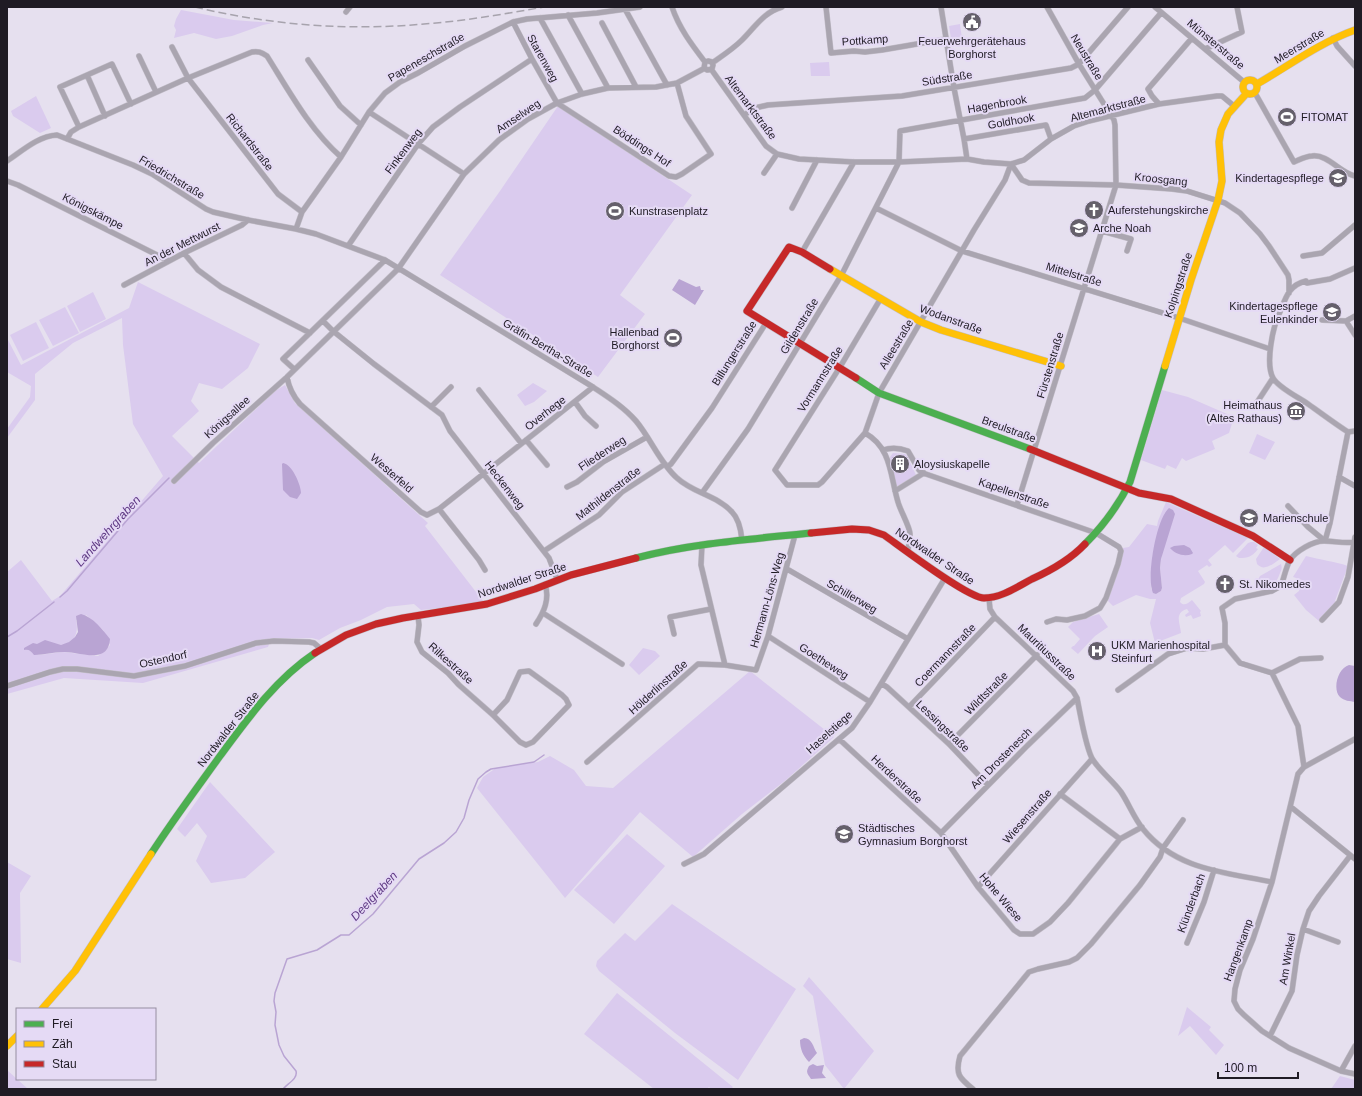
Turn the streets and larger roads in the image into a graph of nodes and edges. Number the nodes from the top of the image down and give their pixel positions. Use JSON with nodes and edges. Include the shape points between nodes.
{"nodes":[{"id":1,"x":350,"y":7,"type":"edge"},
{"id":2,"x":640,"y":7,"type":"edge"},
{"id":3,"x":672,"y":7,"type":"edge"},
{"id":4,"x":782,"y":7,"type":"edge"},
{"id":5,"x":826,"y":7,"type":"edge"},
{"id":6,"x":941,"y":7,"type":"edge"},
{"id":7,"x":1047,"y":7,"type":"edge"},
{"id":8,"x":1128,"y":7,"type":"edge"},
{"id":9,"x":1155,"y":7,"type":"edge"},
{"id":10,"x":1237,"y":7,"type":"edge"},
{"id":11,"x":625,"y":9,"type":"junction"},
{"id":12,"x":346,"y":12,"type":"dead end"},
{"id":13,"x":1161,"y":12,"type":"junction"},
{"id":14,"x":568,"y":15,"type":"junction"},
{"id":15,"x":540,"y":18,"type":"junction"},
{"id":16,"x":513,"y":22,"type":"junction"},
{"id":17,"x":602,"y":23,"type":"dead end"},
{"id":18,"x":1355,"y":30,"type":"edge"},
{"id":19,"x":1192,"y":38,"type":"junction"},
{"id":20,"x":1333,"y":38,"type":"junction"},
{"id":21,"x":946,"y":39,"type":"junction"},
{"id":22,"x":172,"y":47,"type":"dead end"},
{"id":23,"x":1205,"y":49,"type":"junction"},
{"id":24,"x":139,"y":56,"type":"dead end"},
{"id":25,"x":532,"y":59,"type":"junction"},
{"id":26,"x":308,"y":60,"type":"dead end"},
{"id":27,"x":705,"y":62,"type":"junction"},
{"id":28,"x":712,"y":63,"type":"junction"},
{"id":29,"x":1079,"y":64,"type":"junction"},
{"id":30,"x":1355,"y":66,"type":"edge"},
{"id":31,"x":704,"y":68,"type":"junction"},
{"id":32,"x":711,"y":69,"type":"junction"},
{"id":33,"x":87,"y":75,"type":"junction"},
{"id":34,"x":188,"y":78,"type":"junction"},
{"id":35,"x":1244,"y":82,"type":"junction"},
{"id":36,"x":677,"y":83,"type":"junction"},
{"id":37,"x":1257,"y":84,"type":"junction"},
{"id":38,"x":667,"y":85,"type":"junction"},
{"id":39,"x":636,"y":87,"type":"junction"},
{"id":40,"x":608,"y":88,"type":"junction"},
{"id":41,"x":954,"y":88,"type":"junction"},
{"id":42,"x":1095,"y":90,"type":"junction"},
{"id":43,"x":156,"y":92,"type":"junction"},
{"id":44,"x":1255,"y":93,"type":"junction"},
{"id":45,"x":582,"y":94,"type":"junction"},
{"id":46,"x":1246,"y":94,"type":"junction"},
{"id":47,"x":557,"y":103,"type":"junction"},
{"id":48,"x":131,"y":104,"type":"junction"},
{"id":49,"x":1159,"y":104,"type":"junction"},
{"id":50,"x":1234,"y":106,"type":"junction"},
{"id":51,"x":369,"y":112,"type":"junction"},
{"id":52,"x":744,"y":115,"type":"junction"},
{"id":53,"x":105,"y":116,"type":"junction"},
{"id":54,"x":1112,"y":116,"type":"junction"},
{"id":55,"x":961,"y":121,"type":"junction"},
{"id":56,"x":361,"y":125,"type":"junction"},
{"id":57,"x":79,"y":127,"type":"junction"},
{"id":58,"x":67,"y":139,"type":"junction"},
{"id":59,"x":964,"y":139,"type":"junction"},
{"id":60,"x":1051,"y":139,"type":"junction"},
{"id":61,"x":418,"y":144,"type":"junction"},
{"id":62,"x":777,"y":154,"type":"junction"},
{"id":63,"x":340,"y":157,"type":"junction"},
{"id":64,"x":967,"y":159,"type":"junction"},
{"id":65,"x":817,"y":160,"type":"junction"},
{"id":66,"x":7,"y":161,"type":"edge"},
{"id":67,"x":854,"y":162,"type":"junction"},
{"id":68,"x":899,"y":162,"type":"junction"},
{"id":69,"x":1011,"y":164,"type":"junction"},
{"id":70,"x":764,"y":173,"type":"dead end"},
{"id":71,"x":464,"y":174,"type":"junction"},
{"id":72,"x":1355,"y":176,"type":"edge"},
{"id":73,"x":7,"y":181,"type":"edge"},
{"id":74,"x":1116,"y":185,"type":"junction"},
{"id":75,"x":1218,"y":200,"type":"junction"},
{"id":76,"x":792,"y":208,"type":"dead end"},
{"id":77,"x":876,"y":208,"type":"junction"},
{"id":78,"x":302,"y":212,"type":"junction"},
{"id":79,"x":248,"y":220,"type":"junction"},
{"id":80,"x":1355,"y":225,"type":"edge"},
{"id":81,"x":296,"y":229,"type":"junction"},
{"id":82,"x":1102,"y":230,"type":"junction"},
{"id":83,"x":348,"y":246,"type":"junction"},
{"id":84,"x":962,"y":251,"type":"junction"},
{"id":85,"x":802,"y":252,"type":"junction"},
{"id":86,"x":1127,"y":252,"type":"dead end"},
{"id":87,"x":184,"y":253,"type":"junction"},
{"id":88,"x":1303,"y":256,"type":"dead end"},
{"id":89,"x":385,"y":260,"type":"junction"},
{"id":90,"x":169,"y":261,"type":"junction"},
{"id":91,"x":1355,"y":268,"type":"edge"},
{"id":92,"x":398,"y":269,"type":"junction"},
{"id":93,"x":842,"y":274,"type":"junction"},
{"id":94,"x":124,"y":284,"type":"dead end"},
{"id":95,"x":1085,"y":288,"type":"junction"},
{"id":96,"x":1288,"y":293,"type":"junction"},
{"id":97,"x":881,"y":298,"type":"junction"},
{"id":98,"x":1355,"y":316,"type":"edge"},
{"id":99,"x":1179,"y":318,"type":"junction"},
{"id":100,"x":1322,"y":320,"type":"dead end"},
{"id":101,"x":323,"y":321,"type":"junction"},
{"id":102,"x":1346,"y":321,"type":"junction"},
{"id":103,"x":766,"y":322,"type":"junction"},
{"id":104,"x":921,"y":322,"type":"junction"},
{"id":105,"x":333,"y":331,"type":"junction"},
{"id":106,"x":310,"y":333,"type":"junction"},
{"id":107,"x":1355,"y":335,"type":"edge"},
{"id":108,"x":800,"y":343,"type":"junction"},
{"id":109,"x":1270,"y":350,"type":"junction"},
{"id":110,"x":1061,"y":366,"type":"junction"},
{"id":111,"x":840,"y":367,"type":"junction"},
{"id":112,"x":294,"y":369,"type":"junction"},
{"id":113,"x":287,"y":377,"type":"junction"},
{"id":114,"x":1273,"y":378,"type":"junction"},
{"id":115,"x":451,"y":387,"type":"dead end"},
{"id":116,"x":593,"y":387,"type":"junction"},
{"id":117,"x":479,"y":390,"type":"dead end"},
{"id":118,"x":879,"y":393,"type":"junction"},
{"id":119,"x":575,"y":402,"type":"junction"},
{"id":120,"x":431,"y":407,"type":"junction"},
{"id":121,"x":1254,"y":407,"type":"dead end"},
{"id":122,"x":596,"y":426,"type":"dead end"},
{"id":123,"x":1355,"y":431,"type":"edge"},
{"id":124,"x":1348,"y":432,"type":"junction"},
{"id":125,"x":865,"y":433,"type":"junction"},
{"id":126,"x":647,"y":437,"type":"junction"},
{"id":127,"x":526,"y":440,"type":"junction"},
{"id":128,"x":521,"y":443,"type":"junction"},
{"id":129,"x":883,"y":450,"type":"junction"},
{"id":130,"x":1034,"y":450,"type":"junction"},
{"id":131,"x":547,"y":465,"type":"dead end"},
{"id":132,"x":666,"y":465,"type":"junction"},
{"id":133,"x":775,"y":470,"type":"joint"},
{"id":134,"x":924,"y":473,"type":"junction"},
{"id":135,"x":483,"y":474,"type":"junction"},
{"id":136,"x":1339,"y":477,"type":"junction"},
{"id":137,"x":174,"y":481,"type":"dead end"},
{"id":138,"x":1355,"y":486,"type":"edge"},
{"id":139,"x":567,"y":487,"type":"dead end"},
{"id":140,"x":1127,"y":488,"type":"junction"},
{"id":141,"x":895,"y":491,"type":"junction"},
{"id":142,"x":702,"y":493,"type":"junction"},
{"id":143,"x":1017,"y":505,"type":"junction"},
{"id":144,"x":1288,"y":506,"type":"dead end"},
{"id":145,"x":439,"y":509,"type":"junction"},
{"id":146,"x":1096,"y":533,"type":"junction"},
{"id":147,"x":795,"y":534,"type":"junction"},
{"id":148,"x":742,"y":540,"type":"junction"},
{"id":149,"x":1355,"y":540,"type":"edge"},
{"id":150,"x":1325,"y":541,"type":"junction"},
{"id":151,"x":702,"y":545,"type":"junction"},
{"id":152,"x":544,"y":551,"type":"junction"},
{"id":153,"x":908,"y":552,"type":"junction"},
{"id":154,"x":1290,"y":560,"type":"junction"},
{"id":155,"x":786,"y":569,"type":"junction"},
{"id":156,"x":485,"y":570,"type":"dead end"},
{"id":157,"x":945,"y":578,"type":"junction"},
{"id":158,"x":557,"y":579,"type":"junction"},
{"id":159,"x":545,"y":584,"type":"junction"},
{"id":160,"x":989,"y":598,"type":"junction"},
{"id":161,"x":711,"y":609,"type":"junction"},
{"id":162,"x":543,"y":613,"type":"junction"},
{"id":163,"x":418,"y":616,"type":"junction"},
{"id":164,"x":995,"y":617,"type":"junction"},
{"id":165,"x":1322,"y":620,"type":"dead end"},
{"id":166,"x":1046,"y":622,"type":"dead end"},
{"id":167,"x":536,"y":624,"type":"dead end"},
{"id":168,"x":674,"y":634,"type":"dead end"},
{"id":169,"x":768,"y":636,"type":"junction"},
{"id":170,"x":908,"y":639,"type":"junction"},
{"id":171,"x":1225,"y":645,"type":"junction"},
{"id":172,"x":321,"y":649,"type":"junction"},
{"id":173,"x":1037,"y":655,"type":"junction"},
{"id":174,"x":1321,"y":658,"type":"dead end"},
{"id":175,"x":622,"y":664,"type":"dead end"},
{"id":176,"x":725,"y":665,"type":"junction"},
{"id":177,"x":756,"y":670,"type":"joint"},
{"id":178,"x":1272,"y":673,"type":"junction"},
{"id":179,"x":882,"y":684,"type":"junction"},
{"id":180,"x":7,"y":686,"type":"edge"},
{"id":181,"x":1118,"y":690,"type":"dead end"},
{"id":182,"x":1077,"y":698,"type":"junction"},
{"id":183,"x":870,"y":702,"type":"junction"},
{"id":184,"x":909,"y":707,"type":"junction"},
{"id":185,"x":494,"y":715,"type":"junction"},
{"id":186,"x":839,"y":739,"type":"junction"},
{"id":187,"x":1355,"y":739,"type":"edge"},
{"id":188,"x":949,"y":744,"type":"junction"},
{"id":189,"x":1092,"y":759,"type":"junction"},
{"id":190,"x":587,"y":762,"type":"dead end"},
{"id":191,"x":1304,"y":767,"type":"junction"},
{"id":192,"x":988,"y":785,"type":"junction"},
{"id":193,"x":1060,"y":794,"type":"junction"},
{"id":194,"x":1290,"y":807,"type":"junction"},
{"id":195,"x":1183,"y":820,"type":"dead end"},
{"id":196,"x":1142,"y":827,"type":"junction"},
{"id":197,"x":941,"y":833,"type":"junction"},
{"id":198,"x":1120,"y":839,"type":"junction"},
{"id":199,"x":1163,"y":848,"type":"junction"},
{"id":200,"x":1350,"y":856,"type":"junction"},
{"id":201,"x":1355,"y":859,"type":"edge"},
{"id":202,"x":684,"y":864,"type":"dead end"},
{"id":203,"x":1214,"y":870,"type":"junction"},
{"id":204,"x":1272,"y":882,"type":"junction"},
{"id":205,"x":978,"y":887,"type":"junction"},
{"id":206,"x":1303,"y":929,"type":"junction"},
{"id":207,"x":1338,"y":942,"type":"dead end"},
{"id":208,"x":1187,"y":943,"type":"dead end"},
{"id":209,"x":43,"y":1008,"type":"edge"},
{"id":210,"x":1270,"y":1036,"type":"junction"},
{"id":211,"x":16,"y":1037,"type":"edge"},
{"id":212,"x":7,"y":1046,"type":"edge"},
{"id":213,"x":1355,"y":1046,"type":"edge"},
{"id":214,"x":1341,"y":1071,"type":"junction"},
{"id":215,"x":1355,"y":1074,"type":"edge"},
{"id":216,"x":973,"y":1089,"type":"edge"}],
"edges":[{"from":1,"to":12,"type":"street"},
{"from":2,"to":11,"type":"street","name":"Papeneschstraße"},
{"from":3,"to":27,"type":"street","via":[[684,34]]},
{"from":4,"to":28,"type":"street","via":[[759,20],[741,41]]},
{"from":5,"to":21,"type":"street","name":"Pottkamp","via":[[831,53],[882,50]]},
{"from":6,"to":21,"type":"street"},
{"from":7,"to":29,"type":"street","name":"Neustraße"},
{"from":8,"to":29,"type":"street"},
{"from":9,"to":13,"type":"street","name":"Münsterstraße"},
{"from":10,"to":23,"type":"street","via":[[1242,32]]},
{"from":11,"to":14,"type":"street","name":"Papeneschstraße"},
{"from":11,"to":38,"type":"street"},
{"from":13,"to":19,"type":"street","name":"Münsterstraße"},
{"from":13,"to":42,"type":"street"},
{"from":14,"to":15,"type":"street","name":"Papeneschstraße"},
{"from":14,"to":40,"type":"street"},
{"from":15,"to":16,"type":"street","name":"Papeneschstraße"},
{"from":15,"to":45,"type":"street"},
{"from":16,"to":25,"type":"street","name":"Starenweg"},
{"from":16,"to":51,"type":"street","name":"Papeneschstraße","via":[[400,82],[385,93]]},
{"from":17,"to":39,"type":"street"},
{"from":18,"to":20,"type":"street","name":"Meerstraße"},
{"from":19,"to":23,"type":"street","name":"Münsterstraße"},
{"from":19,"to":49,"type":"street","via":[[1148,89]]},
{"from":20,"to":30,"type":"street"},
{"from":20,"to":37,"type":"street","name":"Meerstraße"},
{"from":21,"to":41,"type":"street"},
{"from":22,"to":34,"type":"street","name":"Richardstraße"},
{"from":23,"to":35,"type":"street","name":"Münsterstraße"},
{"from":24,"to":43,"type":"street"},
{"from":25,"to":47,"type":"street","name":"Starenweg"},
{"from":25,"to":61,"type":"street","name":"Finkenweg","via":[[460,107],[434,127]]},
{"from":26,"to":56,"type":"street","via":[[340,106]]},
{"from":27,"to":28,"type":"street","via":[[708,60]]},
{"from":27,"to":31,"type":"street"},
{"from":28,"to":32,"type":"street","name":"Altemarktstraße"},
{"from":29,"to":41,"type":"street","name":"Südstraße","via":[[1071,68]]},
{"from":29,"to":42,"type":"street","name":"Neustraße"},
{"from":31,"to":32,"type":"street","name":"Altemarktstraße"},
{"from":31,"to":36,"type":"street","name":"Amselweg"},
{"from":32,"to":52,"type":"street","name":"Altemarktstraße"},
{"from":33,"to":48,"type":"street","via":[[112,64]]},
{"from":33,"to":53,"type":"street"},
{"from":33,"to":57,"type":"street","via":[[60,87]]},
{"from":34,"to":43,"type":"street"},
{"from":34,"to":63,"type":"street","via":[[252,52],[262,53],[309,121]]},
{"from":34,"to":78,"type":"street","name":"Richardstraße","via":[[278,194]]},
{"from":35,"to":37,"type":"street","name":"Münsterstraße","via":[[1253,80]]},
{"from":35,"to":46,"type":"street","name":"Münsterstraße","via":[[1242,88]]},
{"from":36,"to":38,"type":"street","name":"Amselweg"},
{"from":36,"to":47,"type":"street","name":"Böddings Hof","via":[[686,116],[711,154],[676,177],[669,176]]},
{"from":37,"to":44,"type":"street"},
{"from":38,"to":39,"type":"street","name":"Amselweg"},
{"from":39,"to":40,"type":"street","name":"Amselweg"},
{"from":40,"to":45,"type":"street","name":"Amselweg"},
{"from":41,"to":52,"type":"street","name":"Südstraße","via":[[901,96],[768,105],[755,108]]},
{"from":41,"to":55,"type":"street"},
{"from":42,"to":54,"type":"street","name":"Neustraße"},
{"from":42,"to":55,"type":"street","name":"Hagenbrook","via":[[1085,98]]},
{"from":43,"to":48,"type":"street"},
{"from":44,"to":46,"type":"street"},
{"from":44,"to":72,"type":"street","via":[[1294,162],[1313,155],[1328,160]]},
{"from":45,"to":47,"type":"street","name":"Amselweg"},
{"from":46,"to":50,"type":"street","name":"Kolpingstraße"},
{"from":47,"to":71,"type":"street","name":"Amselweg","via":[[528,119],[499,140]]},
{"from":48,"to":53,"type":"street"},
{"from":49,"to":50,"type":"street","name":"Altemarktstraße","via":[[1222,96]]},
{"from":49,"to":54,"type":"street","name":"Altemarktstraße"},
{"from":50,"to":75,"type":"street","name":"Kolpingstraße","via":[[1224,120],[1220,136],[1222,181]]},
{"from":51,"to":56,"type":"street","name":"Papeneschstraße"},
{"from":51,"to":61,"type":"street"},
{"from":52,"to":62,"type":"street","name":"Altemarktstraße","via":[[760,138]]},
{"from":53,"to":57,"type":"street"},
{"from":54,"to":60,"type":"street","name":"Altemarktstraße","via":[[1074,126]]},
{"from":54,"to":74,"type":"street","name":"Fürstenstraße","via":[[1115,125]]},
{"from":55,"to":59,"type":"street"},
{"from":55,"to":68,"type":"street","name":"Hagenbrook","via":[[900,131]]},
{"from":56,"to":63,"type":"street","name":"Papeneschstraße"},
{"from":57,"to":58,"type":"street","via":[[71,132]]},
{"from":58,"to":66,"type":"street","name":"Friedrichstraße","via":[[48,135]]},
{"from":58,"to":79,"type":"street","name":"Friedrichstraße","via":[[152,174],[206,209]]},
{"from":59,"to":60,"type":"street","name":"Goldhook","via":[[1046,125]]},
{"from":59,"to":64,"type":"street"},
{"from":60,"to":69,"type":"street","name":"Altemarktstraße","via":[[1024,160]]},
{"from":61,"to":71,"type":"street"},
{"from":61,"to":83,"type":"street","name":"Finkenweg"},
{"from":62,"to":65,"type":"street","name":"Altemarktstraße"},
{"from":62,"to":70,"type":"street","name":"Altemarktstraße"},
{"from":63,"to":78,"type":"street","name":"Papeneschstraße"},
{"from":64,"to":68,"type":"street","name":"Altemarktstraße"},
{"from":64,"to":69,"type":"street","name":"Altemarktstraße"},
{"from":65,"to":67,"type":"street","name":"Altemarktstraße"},
{"from":65,"to":76,"type":"street"},
{"from":67,"to":68,"type":"street","name":"Altemarktstraße"},
{"from":67,"to":85,"type":"street"},
{"from":68,"to":77,"type":"street","name":"Gildenstraße"},
{"from":69,"to":74,"type":"street","name":"Kroosgang","via":[[1022,180],[1029,183]]},
{"from":69,"to":84,"type":"street","name":"Alleestraße","via":[[1005,180]]},
{"from":71,"to":92,"type":"street","name":"Amselweg"},
{"from":73,"to":90,"type":"street","name":"Königskämpe"},
{"from":74,"to":75,"type":"street","name":"Kroosgang","via":[[1187,191]]},
{"from":74,"to":82,"type":"street","name":"Fürstenstraße"},
{"from":75,"to":96,"type":"street","name":"Kroosgang","via":[[1231,205],[1240,213],[1269,246],[1288,275]]},
{"from":75,"to":99,"type":"street","name":"Kolpingstraße"},
{"from":77,"to":84,"type":"street","name":"Mittelstraße"},
{"from":77,"to":93,"type":"street","name":"Gildenstraße"},
{"from":78,"to":81,"type":"street","name":"Papeneschstraße"},
{"from":79,"to":81,"type":"street","name":"Friedrichstraße"},
{"from":79,"to":87,"type":"street","name":"An der Mettwurst"},
{"from":80,"to":88,"type":"street","via":[[1322,253]]},
{"from":81,"to":83,"type":"street","name":"Gräfin-Bertha-Straße"},
{"from":82,"to":86,"type":"street","via":[[1131,239]]},
{"from":82,"to":95,"type":"street","name":"Fürstenstraße"},
{"from":83,"to":89,"type":"street","name":"Gräfin-Bertha-Straße"},
{"from":84,"to":95,"type":"street","name":"Mittelstraße"},
{"from":84,"to":104,"type":"street","name":"Alleestraße"},
{"from":85,"to":93,"type":"street","name":"Billungerstraße"},
{"from":85,"to":103,"type":"street","name":"Billungerstraße","via":[[789,247],[747,311]]},
{"from":87,"to":90,"type":"street","name":"An der Mettwurst"},
{"from":87,"to":106,"type":"street","via":[[198,270],[221,287]]},
{"from":89,"to":92,"type":"street","name":"Gräfin-Bertha-Straße"},
{"from":89,"to":101,"type":"street"},
{"from":90,"to":94,"type":"street","name":"An der Mettwurst"},
{"from":91,"to":96,"type":"street","via":[[1330,279],[1294,285]]},
{"from":92,"to":105,"type":"street","name":"Königsallee"},
{"from":92,"to":116,"type":"street","name":"Gräfin-Bertha-Straße"},
{"from":93,"to":97,"type":"street","name":"Wodanstraße"},
{"from":93,"to":108,"type":"street","name":"Gildenstraße"},
{"from":95,"to":99,"type":"street","name":"Mittelstraße"},
{"from":95,"to":110,"type":"street","name":"Fürstenstraße"},
{"from":96,"to":109,"type":"street","via":[[1277,318]]},
{"from":97,"to":104,"type":"street","name":"Wodanstraße"},
{"from":97,"to":111,"type":"street","name":"Vormannstraße"},
{"from":98,"to":102,"type":"street"},
{"from":99,"to":109,"type":"street","name":"Mittelstraße"},
{"from":99,"to":140,"type":"street","name":"Kolpingstraße"},
{"from":100,"to":102,"type":"street"},
{"from":101,"to":105,"type":"street","name":"Heckenweg"},
{"from":101,"to":106,"type":"street"},
{"from":102,"to":107,"type":"street"},
{"from":103,"to":108,"type":"street","name":"Breulstraße"},
{"from":103,"to":132,"type":"street","name":"Billungerstraße","via":[[712,408],[671,464]]},
{"from":104,"to":110,"type":"street","name":"Wodanstraße"},
{"from":104,"to":118,"type":"street","name":"Alleestraße"},
{"from":105,"to":112,"type":"street","name":"Königsallee"},
{"from":105,"to":120,"type":"street","name":"Heckenweg"},
{"from":106,"to":112,"type":"street","via":[[283,359]]},
{"from":108,"to":111,"type":"street","name":"Breulstraße"},
{"from":108,"to":142,"type":"street","name":"Gildenstraße","via":[[748,429]]},
{"from":109,"to":114,"type":"street"},
{"from":110,"to":130,"type":"street","name":"Fürstenstraße"},
{"from":111,"to":118,"type":"street","name":"Breulstraße"},
{"from":111,"to":133,"type":"street","name":"Vormannstraße"},
{"from":112,"to":113,"type":"street","name":"Königsallee"},
{"from":113,"to":137,"type":"street","name":"Königsallee"},
{"from":113,"to":145,"type":"street","name":"Westerfeld","via":[[289,387],[300,404],[421,512],[428,515]]},
{"from":114,"to":121,"type":"street"},
{"from":114,"to":124,"type":"street","via":[[1293,395]]},
{"from":115,"to":120,"type":"street"},
{"from":116,"to":119,"type":"street","name":"Overhege"},
{"from":116,"to":126,"type":"street","name":"Gräfin-Bertha-Straße","via":[[630,416]]},
{"from":117,"to":128,"type":"street"},
{"from":118,"to":125,"type":"street","name":"Alleestraße"},
{"from":118,"to":130,"type":"street","name":"Breulstraße"},
{"from":119,"to":122,"type":"street","name":"Overhege"},
{"from":119,"to":127,"type":"street","name":"Overhege"},
{"from":120,"to":135,"type":"street","name":"Heckenweg","via":[[442,415],[450,431]]},
{"from":123,"to":124,"type":"street"},
{"from":124,"to":136,"type":"street"},
{"from":125,"to":129,"type":"street"},
{"from":125,"to":133,"type":"street","name":"Alleestraße","via":[[818,485],[787,485]]},
{"from":126,"to":132,"type":"street","name":"Gräfin-Bertha-Straße"},
{"from":126,"to":139,"type":"street","name":"Fliederweg","via":[[603,462]]},
{"from":127,"to":128,"type":"street","name":"Overhege"},
{"from":127,"to":131,"type":"street","name":"Overhege"},
{"from":128,"to":135,"type":"street","name":"Overhege"},
{"from":129,"to":134,"type":"street","via":[[894,448],[908,451],[919,470]]},
{"from":129,"to":141,"type":"street"},
{"from":130,"to":140,"type":"street","name":"Breulstraße"},
{"from":130,"to":143,"type":"street","name":"Fürstenstraße"},
{"from":132,"to":142,"type":"street","name":"Gräfin-Bertha-Straße","via":[[678,479]]},
{"from":132,"to":152,"type":"street","name":"Mathildenstraße","via":[[622,492],[599,515]]},
{"from":134,"to":141,"type":"street"},
{"from":134,"to":143,"type":"street","name":"Kapellenstraße"},
{"from":135,"to":145,"type":"street","name":"Overhege"},
{"from":135,"to":152,"type":"street","name":"Heckenweg"},
{"from":136,"to":138,"type":"street"},
{"from":136,"to":150,"type":"street"},
{"from":140,"to":146,"type":"street"},
{"from":140,"to":154,"type":"street","name":"Breulstraße","via":[[1171,499],[1253,536]]},
{"from":141,"to":153,"type":"street","via":[[910,532]]},
{"from":142,"to":148,"type":"street","name":"Gräfin-Bertha-Straße","via":[[734,513]]},
{"from":143,"to":146,"type":"street","name":"Kapellenstraße"},
{"from":144,"to":150,"type":"street"},
{"from":145,"to":156,"type":"street","via":[[480,560]]},
{"from":146,"to":160,"type":"street","via":[[1079,551],[1053,569],[1001,595]]},
{"from":146,"to":166,"type":"street","name":"Kapellenstraße","via":[[1116,543],[1121,551],[1103,603],[1100,608],[1085,616]]},
{"from":147,"to":148,"type":"street","name":"Nordwalder Straße"},
{"from":147,"to":153,"type":"street","name":"Nordwalder Straße","via":[[869,530],[884,535]]},
{"from":147,"to":155,"type":"street","name":"Hermann-Löns-Weg"},
{"from":148,"to":151,"type":"street","name":"Nordwalder Straße"},
{"from":149,"to":150,"type":"street","via":[[1344,544]]},
{"from":149,"to":165,"type":"street","via":[[1348,576],[1339,602]]},
{"from":150,"to":154,"type":"street","via":[[1310,544]]},
{"from":151,"to":158,"type":"street","name":"Nordwalder Straße","via":[[657,553]]},
{"from":151,"to":161,"type":"street","via":[[701,565]]},
{"from":152,"to":158,"type":"street","name":"Heckenweg"},
{"from":153,"to":157,"type":"street","name":"Nordwalder Straße"},
{"from":154,"to":171,"type":"street","via":[[1281,586],[1272,591],[1235,599],[1222,608]]},
{"from":155,"to":169,"type":"street","name":"Hermann-Löns-Weg"},
{"from":155,"to":170,"type":"street","name":"Schillerweg"},
{"from":157,"to":160,"type":"street","name":"Nordwalder Straße","via":[[966,592]]},
{"from":157,"to":170,"type":"street","name":"Haselstiege"},
{"from":158,"to":159,"type":"street","name":"Nordwalder Straße"},
{"from":159,"to":162,"type":"street","via":[[547,597]]},
{"from":159,"to":163,"type":"street","name":"Nordwalder Straße","via":[[487,604]]},
{"from":160,"to":164,"type":"street","via":[[990,609]]},
{"from":161,"to":168,"type":"street","via":[[670,617]]},
{"from":161,"to":176,"type":"street"},
{"from":162,"to":167,"type":"street"},
{"from":162,"to":175,"type":"street"},
{"from":163,"to":172,"type":"street","name":"Nordwalder Straße","via":[[390,620],[358,630]]},
{"from":163,"to":185,"type":"street","name":"Rilkestraße","via":[[417,642],[422,652]]},
{"from":164,"to":173,"type":"street","name":"Mauritiusstraße"},
{"from":164,"to":184,"type":"street","name":"Coermannstraße"},
{"from":169,"to":177,"type":"street","name":"Hermann-Löns-Weg"},
{"from":169,"to":183,"type":"street","name":"Goetheweg"},
{"from":170,"to":179,"type":"street","name":"Haselstiege"},
{"from":171,"to":178,"type":"street","via":[[1240,663]]},
{"from":171,"to":181,"type":"street","via":[[1204,649],[1187,648],[1168,654]]},
{"from":172,"to":180,"type":"street","name":"Ostendorf","via":[[308,642],[256,643],[185,666],[153,673],[134,676],[63,669]]},
{"from":172,"to":209,"type":"street","name":"Nordwalder Straße","via":[[284,678],[240,729],[176,816],[75,971]]},
{"from":173,"to":182,"type":"street","name":"Mauritiusstraße","via":[[1074,691]]},
{"from":173,"to":188,"type":"street","name":"Wildtstraße"},
{"from":174,"to":178,"type":"street","via":[[1300,659]]},
{"from":176,"to":177,"type":"street","name":"Hölderlinstraße"},
{"from":176,"to":190,"type":"street","name":"Hölderlinstraße","via":[[698,664]]},
{"from":178,"to":191,"type":"street","via":[[1298,726]]},
{"from":179,"to":183,"type":"street","name":"Haselstiege"},
{"from":179,"to":184,"type":"street","name":"Lessingstraße"},
{"from":182,"to":189,"type":"street","name":"Mauritiusstraße"},
{"from":182,"to":192,"type":"street","name":"Am Drostenesch"},
{"from":183,"to":186,"type":"street","name":"Haselstiege","via":[[855,724]]},
{"from":184,"to":188,"type":"street","name":"Lessingstraße"},
{"from":185,"to":185,"type":"street","name":"Rilkestraße","via":[[526,745],[533,742],[568,705],[562,695],[529,671],[524,671],[520,672],[507,700]]},
{"from":186,"to":197,"type":"street","name":"Herderstraße"},
{"from":186,"to":202,"type":"street","name":"Haselstiege","via":[[704,854]]},
{"from":187,"to":191,"type":"street"},
{"from":188,"to":192,"type":"street","name":"Lessingstraße"},
{"from":189,"to":193,"type":"street","name":"Wiesenstraße"},
{"from":189,"to":196,"type":"street","name":"Mauritiusstraße","via":[[1121,792]]},
{"from":191,"to":194,"type":"street","name":"Hangenkamp","via":[[1298,774]]},
{"from":192,"to":197,"type":"street","name":"Am Drostenesch"},
{"from":193,"to":198,"type":"street"},
{"from":193,"to":205,"type":"street","name":"Wiesenstraße"},
{"from":194,"to":200,"type":"street"},
{"from":194,"to":204,"type":"street","name":"Hangenkamp"},
{"from":195,"to":199,"type":"street"},
{"from":196,"to":198,"type":"street","name":"Hohe Wiese"},
{"from":196,"to":199,"type":"street","name":"Mauritiusstraße"},
{"from":197,"to":205,"type":"street","name":"Hohe Wiese"},
{"from":198,"to":205,"type":"street","name":"Hohe Wiese","via":[[1068,903],[1050,922],[1033,934],[1020,934],[1014,930]]},
{"from":199,"to":203,"type":"street","name":"Mauritiusstraße","via":[[1188,863]]},
{"from":199,"to":216,"type":"street","via":[[1160,857],[1140,885],[1091,944],[1069,962],[1029,972],[960,1056],[958,1073],[962,1081]]},
{"from":200,"to":201,"type":"street"},
{"from":200,"to":206,"type":"street","name":"Am Winkel","via":[[1309,911]]},
{"from":203,"to":204,"type":"street","name":"Mauritiusstraße"},
{"from":203,"to":208,"type":"street","name":"Klünderbach"},
{"from":204,"to":210,"type":"street","name":"Hangenkamp","via":[[1240,970],[1234,996],[1238,1009]]},
{"from":206,"to":207,"type":"street","name":"Am Winkel"},
{"from":206,"to":210,"type":"street","name":"Am Winkel","via":[[1292,991]]},
{"from":210,"to":214,"type":"street","name":"Hangenkamp","via":[[1289,1048]]},
{"from":211,"to":212,"type":"street"},
{"from":213,"to":214,"type":"street"},
{"from":214,"to":215,"type":"street","name":"Hangenkamp"}]}
